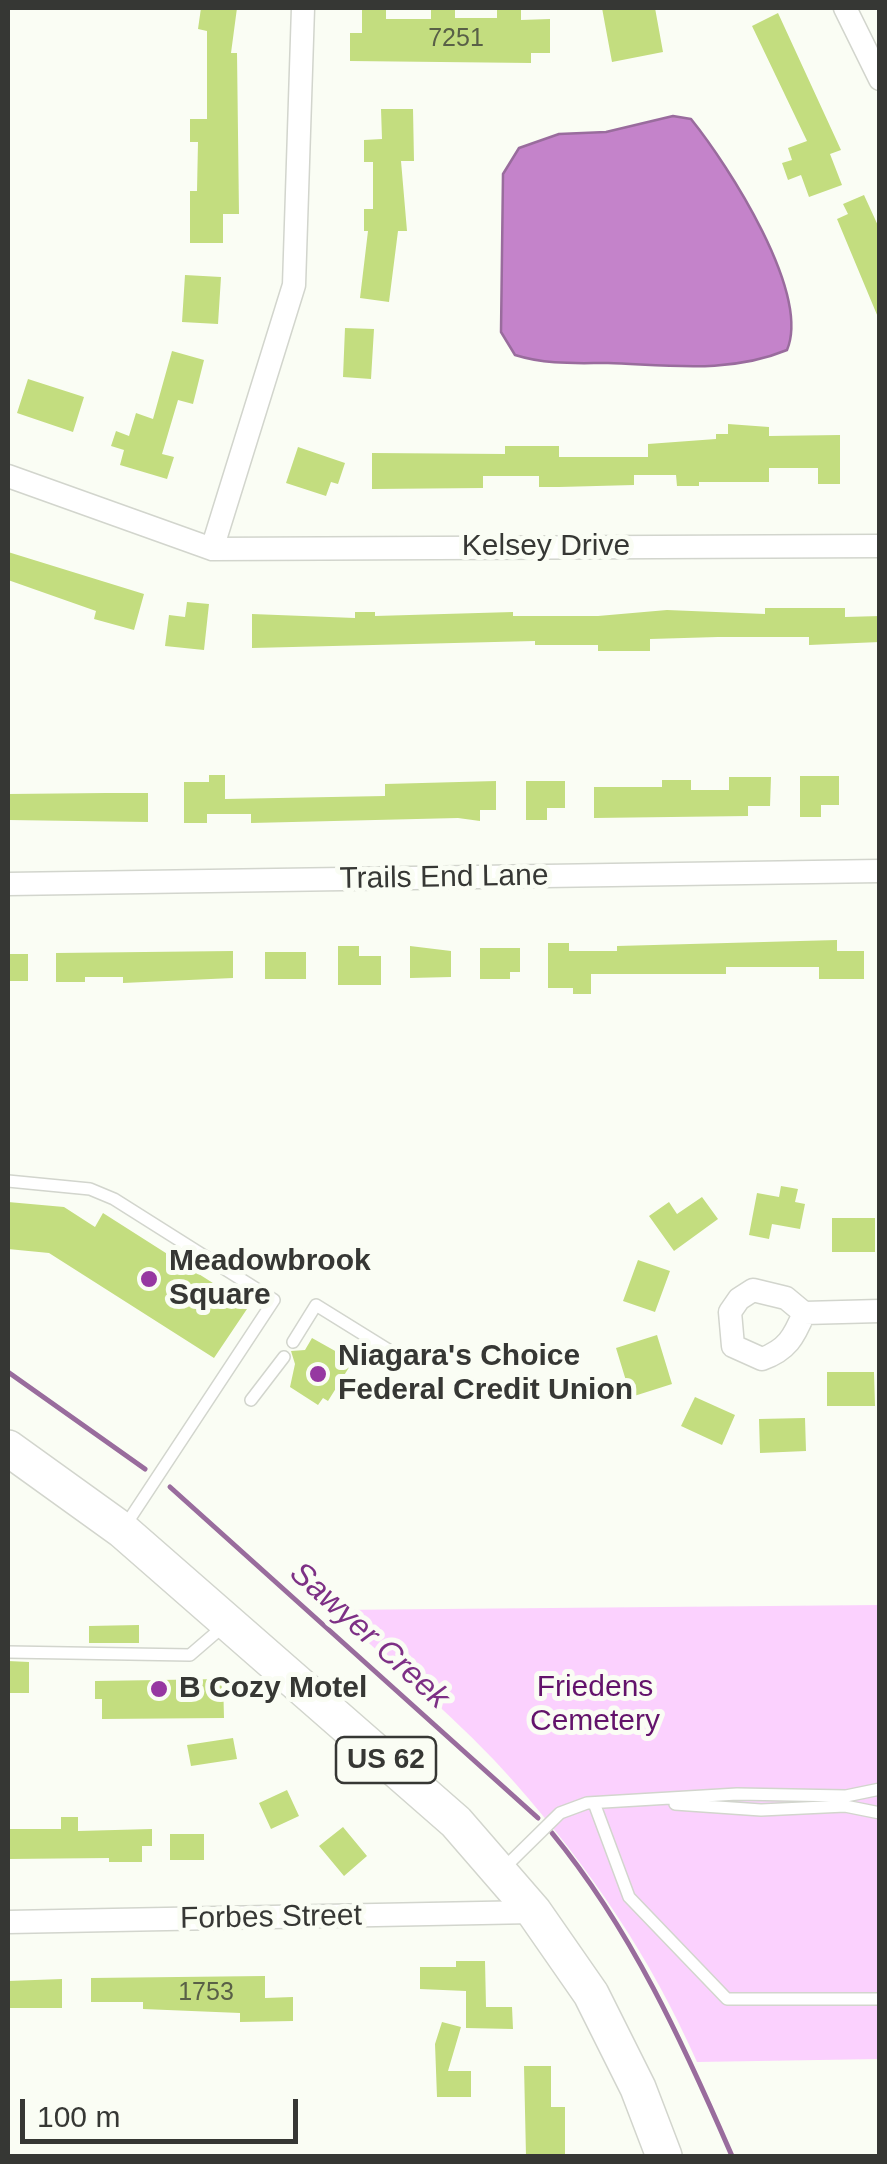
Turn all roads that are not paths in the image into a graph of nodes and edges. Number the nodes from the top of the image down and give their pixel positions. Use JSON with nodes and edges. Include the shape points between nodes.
{"nodes":[{"id":1,"x":303,"y":8,"type":"edge"},
{"id":2,"x":845,"y":8,"type":"edge"},
{"id":3,"x":880,"y":80,"type":"edge"},
{"id":4,"x":8,"y":476,"type":"edge"},
{"id":5,"x":880,"y":546,"type":"edge"},
{"id":6,"x":212,"y":550,"type":"junction"},
{"id":7,"x":880,"y":872,"type":"edge"},
{"id":8,"x":8,"y":884,"type":"edge"},
{"id":9,"x":8,"y":1182,"type":"edge"},
{"id":10,"x":880,"y":1311,"type":"edge"},
{"id":11,"x":804,"y":1313,"type":"dead end"},
{"id":12,"x":293,"y":1342,"type":"dead end"},
{"id":13,"x":395,"y":1354,"type":"dead end"},
{"id":14,"x":284,"y":1357,"type":"dead end"},
{"id":15,"x":251,"y":1400,"type":"dead end"},
{"id":16,"x":8,"y":1448,"type":"edge"},
{"id":17,"x":122,"y":1530,"type":"junction"},
{"id":18,"x":229,"y":1621,"type":"junction"},
{"id":19,"x":8,"y":1652,"type":"edge"},
{"id":20,"x":880,"y":1789,"type":"edge"},
{"id":21,"x":646,"y":1800,"type":"junction"},
{"id":22,"x":594,"y":1803,"type":"junction"},
{"id":23,"x":880,"y":1813,"type":"edge"},
{"id":24,"x":500,"y":1872,"type":"junction"},
{"id":25,"x":534,"y":1912,"type":"junction"},
{"id":26,"x":8,"y":1922,"type":"edge"},
{"id":27,"x":880,"y":1999,"type":"edge"},
{"id":28,"x":664,"y":2156,"type":"edge"}],
"edges":[{"from":1,"to":6,"type":"street","via":[[294,285]]},
{"from":2,"to":3,"type":"street"},
{"from":4,"to":6,"type":"street","name":"Kelsey Drive"},
{"from":5,"to":6,"type":"street","name":"Kelsey Drive"},
{"from":7,"to":8,"type":"street","name":"Trails End Lane"},
{"from":9,"to":17,"type":"lane","via":[[90,1189],[114,1199],[274,1300]]},
{"from":10,"to":11,"type":"street"},
{"from":12,"to":13,"type":"lane","via":[[316,1305]]},
{"from":14,"to":15,"type":"lane"},
{"from":16,"to":17,"type":"main road","number":"US 62"},
{"from":17,"to":18,"type":"main road","number":"US 62"},
{"from":18,"to":19,"type":"lane","via":[[190,1655]]},
{"from":18,"to":24,"type":"main road","number":"US 62","via":[[456,1822]]},
{"from":20,"to":21,"type":"lane","via":[[846,1796]]},
{"from":21,"to":22,"type":"lane"},
{"from":21,"to":23,"type":"lane","via":[[736,1809],[845,1806]]},
{"from":22,"to":24,"type":"lane","via":[[560,1814]]},
{"from":22,"to":27,"type":"lane","via":[[629,1897],[727,1999]]},
{"from":24,"to":25,"type":"main road","number":"US 62"},
{"from":25,"to":26,"type":"street","name":"Forbes Street"},
{"from":25,"to":28,"type":"main road","number":"US 62","via":[[591,1994]]}]}
